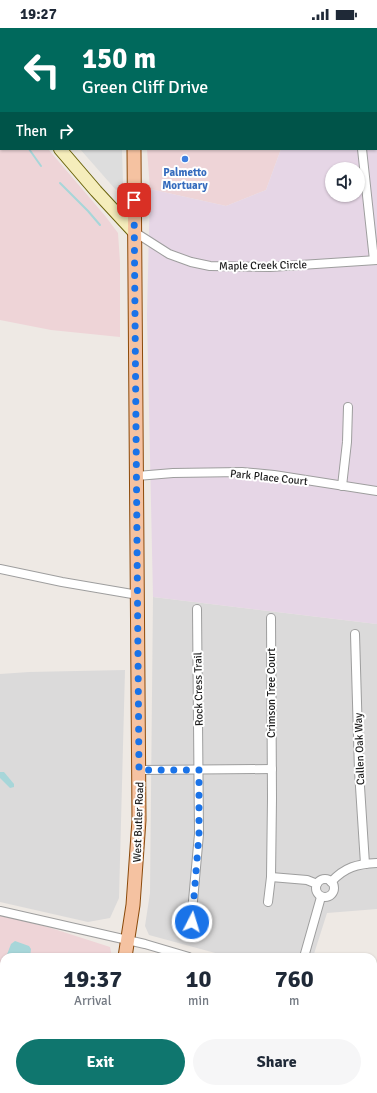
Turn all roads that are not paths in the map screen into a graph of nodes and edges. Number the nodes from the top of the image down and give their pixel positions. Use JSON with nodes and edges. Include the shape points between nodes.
{"nodes":[{"id":1,"x":61,"y":150,"type":"edge"},
{"id":2,"x":134,"y":150,"type":"edge"},
{"id":3,"x":362,"y":150,"type":"edge"},
{"id":4,"x":134,"y":231,"type":"junction"},
{"id":5,"x":376,"y":260,"type":"edge"},
{"id":6,"x":348,"y":407,"type":"dead end"},
{"id":7,"x":137,"y":476,"type":"junction"},
{"id":8,"x":342,"y":486,"type":"junction"},
{"id":9,"x":377,"y":491,"type":"edge"},
{"id":10,"x":0,"y":570,"type":"edge"},
{"id":11,"x":138,"y":595,"type":"junction"},
{"id":12,"x":197,"y":609,"type":"dead end"},
{"id":13,"x":271,"y":618,"type":"dead end"},
{"id":14,"x":355,"y":634,"type":"dead end"},
{"id":15,"x":272,"y":769,"type":"junction"},
{"id":16,"x":139,"y":770,"type":"junction"},
{"id":17,"x":199,"y":770,"type":"junction"},
{"id":18,"x":377,"y":863,"type":"edge"},
{"id":19,"x":365,"y":864,"type":"junction"},
{"id":20,"x":271,"y":877,"type":"junction"},
{"id":21,"x":331,"y":882,"type":"junction"},
{"id":22,"x":316,"y":884,"type":"junction"},
{"id":23,"x":321,"y":897,"type":"junction"},
{"id":24,"x":268,"y":902,"type":"dead end"},
{"id":25,"x":0,"y":911,"type":"edge"},
{"id":26,"x":190,"y":934,"type":"dead end"},
{"id":27,"x":128,"y":939,"type":"junction"},
{"id":28,"x":126,"y":953,"type":"edge"},
{"id":29,"x":175,"y":953,"type":"edge"},
{"id":30,"x":305,"y":953,"type":"edge"}],
"edges":[{"from":1,"to":4,"type":"main road"},
{"from":2,"to":4,"type":"main road","name":"West Butler Road"},
{"from":3,"to":5,"type":"street"},
{"from":4,"to":5,"type":"street","name":"Maple Creek Circle","via":[[175,256],[192,263],[210,266],[270,267]]},
{"from":4,"to":7,"type":"main road","name":"West Butler Road"},
{"from":6,"to":8,"type":"street"},
{"from":7,"to":8,"type":"street","name":"Park Place Court","via":[[242,472]]},
{"from":7,"to":11,"type":"main road","name":"West Butler Road"},
{"from":8,"to":9,"type":"street","name":"Park Place Court"},
{"from":10,"to":11,"type":"street"},
{"from":11,"to":16,"type":"main road","name":"West Butler Road"},
{"from":12,"to":17,"type":"street","name":"Rock Cress Trail"},
{"from":13,"to":15,"type":"street","name":"Crimson Tree Court"},
{"from":14,"to":19,"type":"street","name":"Callen Oak Way"},
{"from":15,"to":17,"type":"street"},
{"from":15,"to":20,"type":"street","name":"Crimson Tree Court"},
{"from":16,"to":17,"type":"street"},
{"from":16,"to":27,"type":"main road","name":"West Butler Road","via":[[137,864]]},
{"from":17,"to":26,"type":"street","name":"Rock Cress Trail","via":[[199,834]]},
{"from":18,"to":19,"type":"street"},
{"from":19,"to":21,"type":"street","via":[[355,865],[338,874]]},
{"from":20,"to":22,"type":"street","via":[[307,880]]},
{"from":20,"to":24,"type":"street","name":"Crimson Tree Court"},
{"from":21,"to":22,"type":"street","via":[[324,879]]},
{"from":21,"to":23,"type":"street","via":[[334,886],[333,892],[329,897]]},
{"from":22,"to":23,"type":"street","via":[[316,892]]},
{"from":23,"to":30,"type":"street"},
{"from":25,"to":27,"type":"street"},
{"from":27,"to":28,"type":"main road","name":"West Butler Road"},
{"from":27,"to":29,"type":"street"}]}
